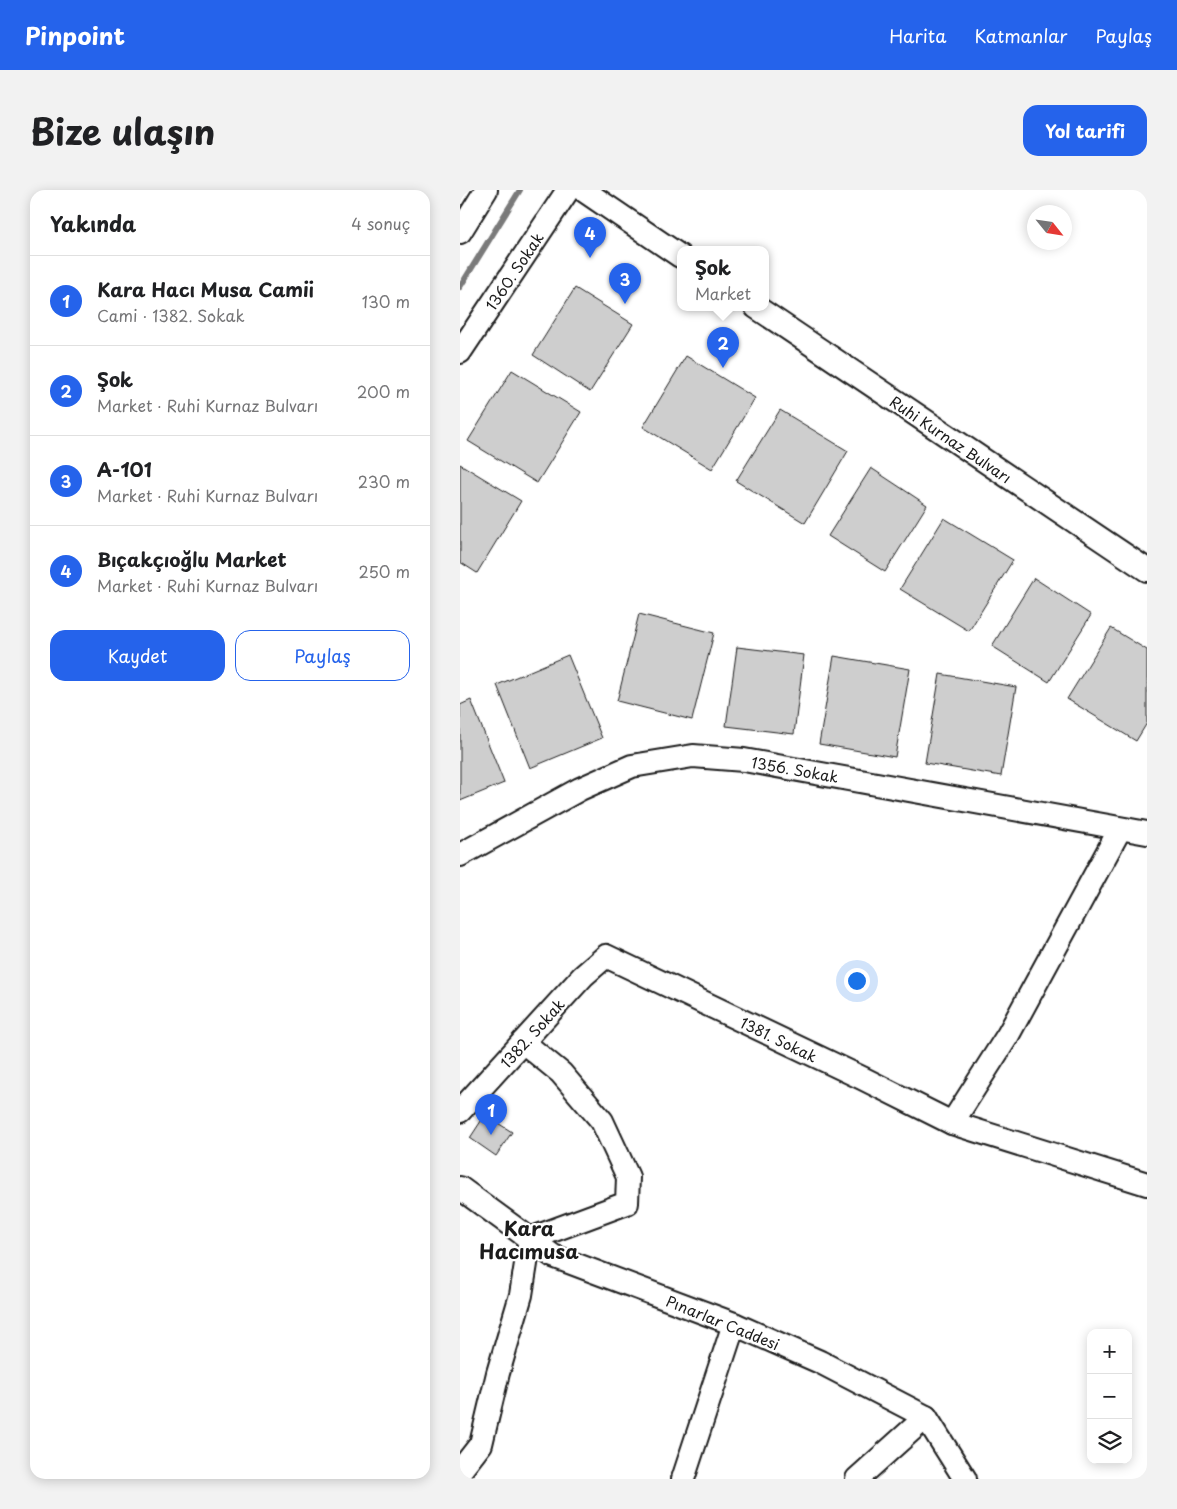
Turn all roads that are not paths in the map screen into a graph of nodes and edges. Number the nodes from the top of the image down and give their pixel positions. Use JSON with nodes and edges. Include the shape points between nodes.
{"nodes":[{"id":1,"x":486,"y":190,"type":"edge"},
{"id":2,"x":568,"y":190,"type":"edge"},
{"id":3,"x":583,"y":190,"type":"edge"},
{"id":4,"x":460,"y":232,"type":"edge"},
{"id":5,"x":677,"y":254,"type":"edge"},
{"id":6,"x":762,"y":311,"type":"edge"},
{"id":7,"x":460,"y":352,"type":"edge"},
{"id":8,"x":1147,"y":570,"type":"edge"},
{"id":9,"x":1120,"y":829,"type":"junction"},
{"id":10,"x":1147,"y":834,"type":"edge"},
{"id":11,"x":460,"y":855,"type":"edge"},
{"id":12,"x":606,"y":956,"type":"joint"},
{"id":13,"x":523,"y":1042,"type":"junction"},
{"id":14,"x":460,"y":1111,"type":"edge"},
{"id":15,"x":952,"y":1123,"type":"junction"},
{"id":16,"x":1147,"y":1184,"type":"edge"},
{"id":17,"x":460,"y":1188,"type":"edge"},
{"id":18,"x":530,"y":1239,"type":"junction"},
{"id":19,"x":734,"y":1324,"type":"junction"},
{"id":20,"x":926,"y":1417,"type":"junction"},
{"id":21,"x":460,"y":1471,"type":"edge"},
{"id":22,"x":683,"y":1479,"type":"edge"},
{"id":23,"x":857,"y":1479,"type":"edge"},
{"id":24,"x":965,"y":1479,"type":"edge"}],
"edges":[{"from":1,"to":4,"type":"street"},
{"from":2,"to":7,"type":"street","name":"1360. Sokak"},
{"from":3,"to":5,"type":"street"},
{"from":6,"to":8,"type":"street","name":"Ruhi Kurnaz Bulvarı"},
{"from":9,"to":10,"type":"street","name":"1356. Sokak"},
{"from":9,"to":11,"type":"street","name":"1356. Sokak","via":[[744,760],[693,756],[632,766],[580,789]]},
{"from":9,"to":15,"type":"street","via":[[1008,1035]]},
{"from":12,"to":13,"type":"street","name":"1382. Sokak","via":[[583,976]]},
{"from":12,"to":15,"type":"street","name":"1381. Sokak"},
{"from":13,"to":14,"type":"street","name":"1382. Sokak"},
{"from":13,"to":18,"type":"street","via":[[561,1073],[602,1121],[628,1177],[627,1203]]},
{"from":15,"to":16,"type":"street","name":"1381. Sokak"},
{"from":17,"to":18,"type":"street","name":"Pınarlar Caddesi"},
{"from":18,"to":19,"type":"street","name":"Pınarlar Caddesi","via":[[553,1256]]},
{"from":18,"to":21,"type":"street","via":[[521,1295],[481,1444]]},
{"from":19,"to":20,"type":"street","name":"Pınarlar Caddesi","via":[[820,1362]]},
{"from":19,"to":22,"type":"street"},
{"from":20,"to":23,"type":"street"},
{"from":20,"to":24,"type":"street"}]}
